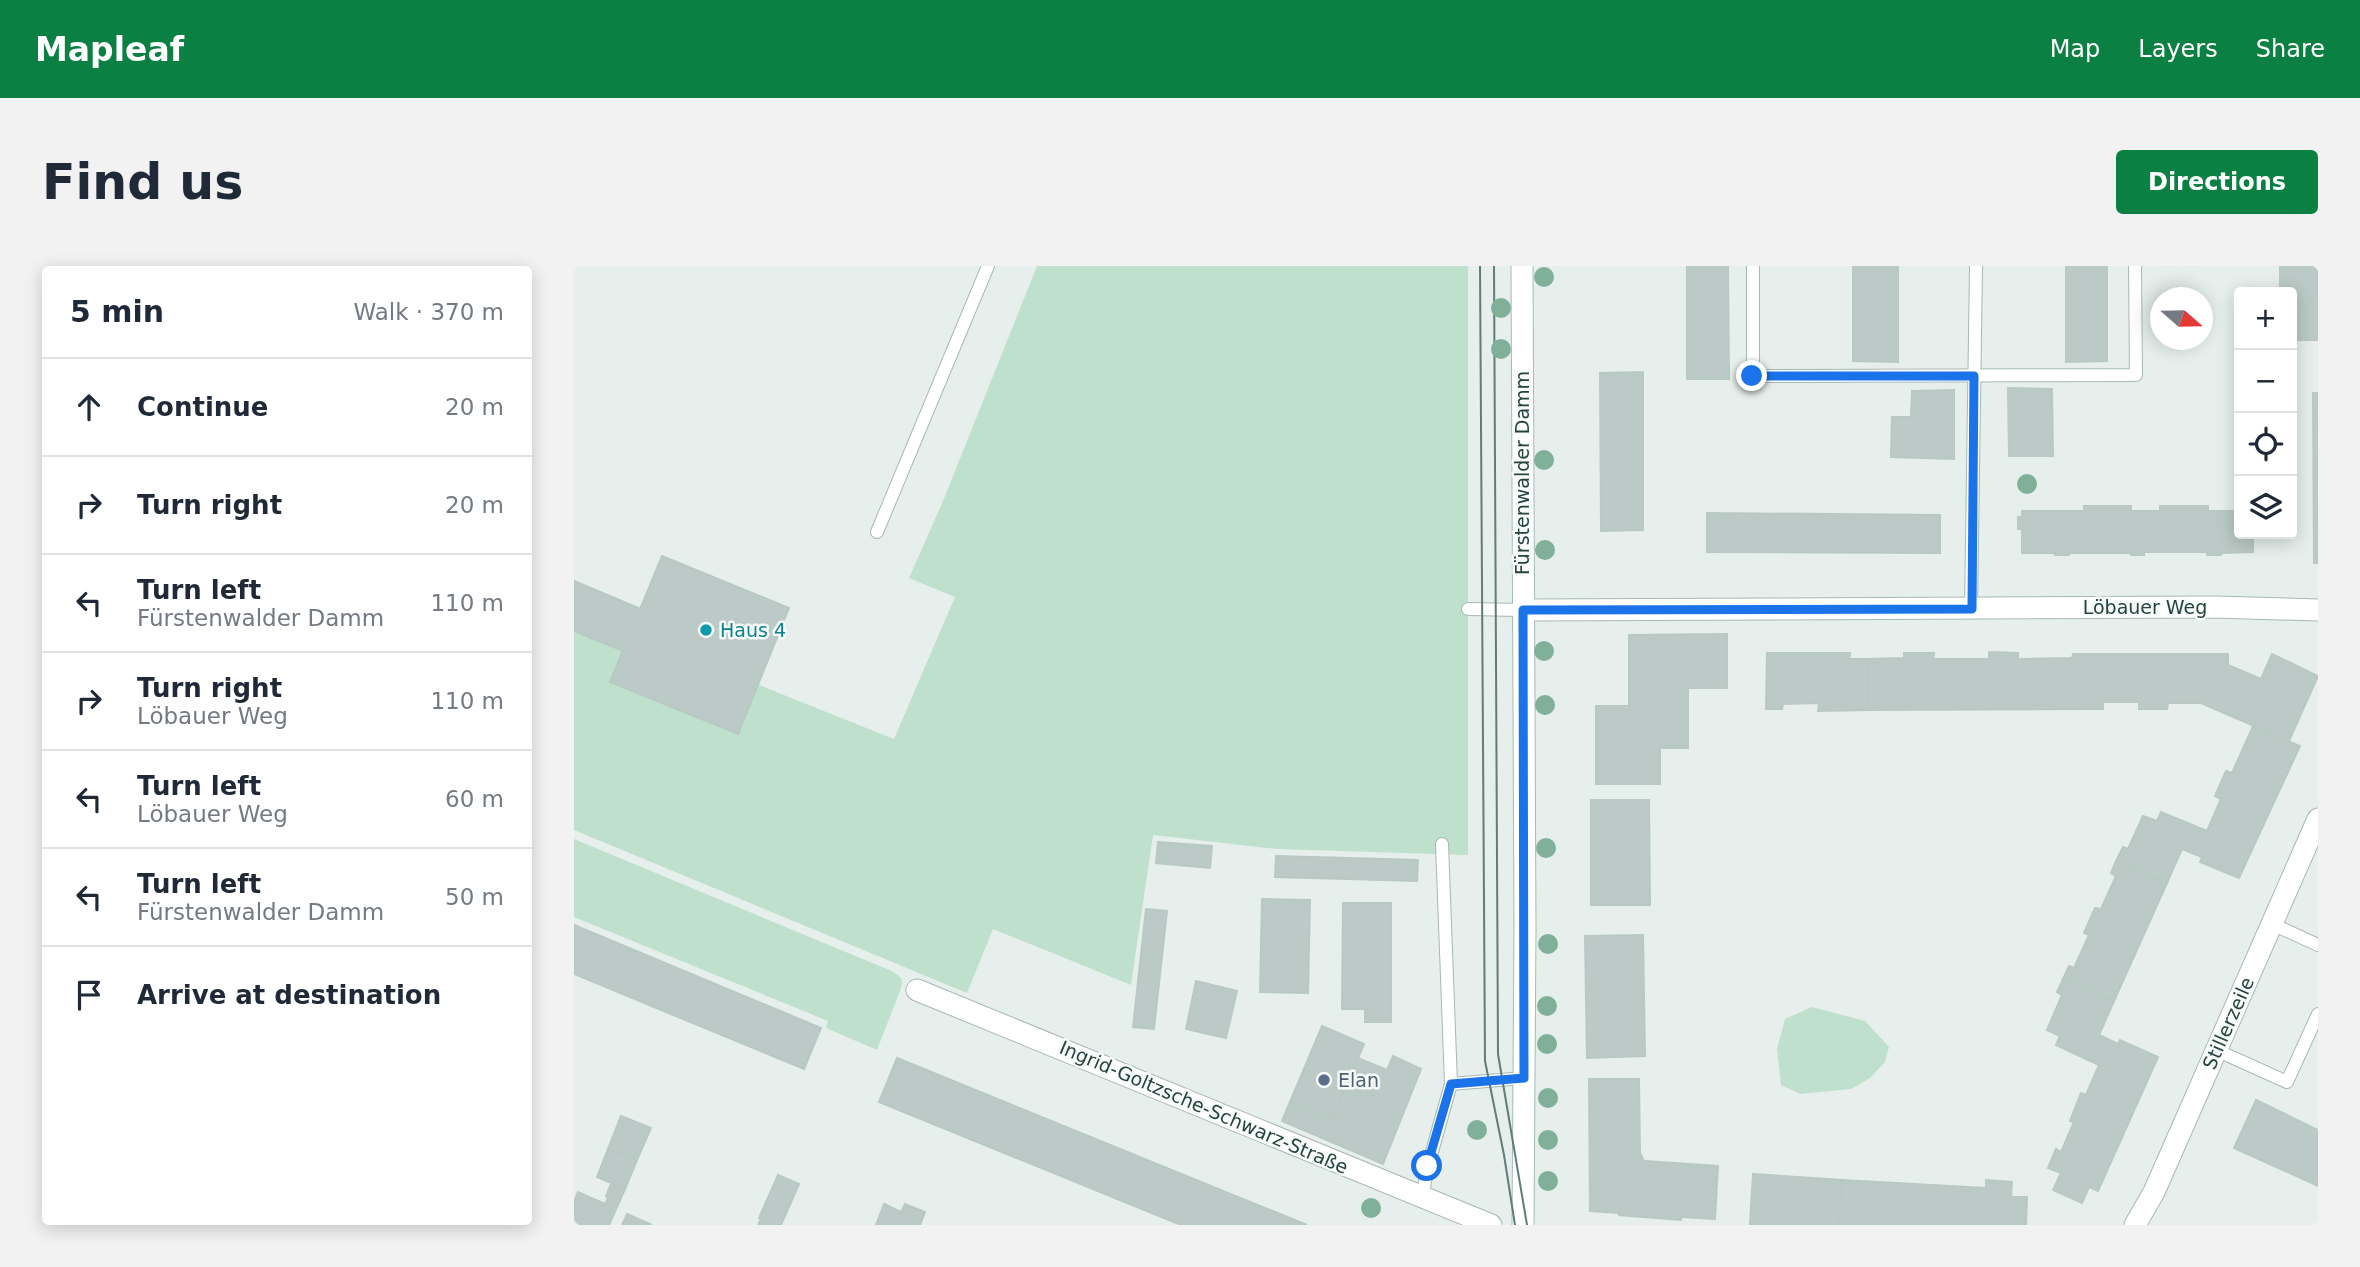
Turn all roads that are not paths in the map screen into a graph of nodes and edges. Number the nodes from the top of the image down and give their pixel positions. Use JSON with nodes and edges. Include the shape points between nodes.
{"nodes":[{"id":1,"x":988,"y":266,"type":"edge"},
{"id":2,"x":1522,"y":266,"type":"edge"},
{"id":3,"x":1753,"y":266,"type":"edge"},
{"id":4,"x":1976,"y":266,"type":"edge"},
{"id":5,"x":2136,"y":266,"type":"edge"},
{"id":6,"x":1974,"y":376,"type":"junction"},
{"id":7,"x":877,"y":532,"type":"dead end"},
{"id":8,"x":1468,"y":609,"type":"dead end"},
{"id":9,"x":1972,"y":609,"type":"junction"},
{"id":10,"x":1523,"y":610,"type":"junction"},
{"id":11,"x":2318,"y":610,"type":"edge"},
{"id":12,"x":2318,"y":819,"type":"edge"},
{"id":13,"x":1442,"y":844,"type":"dead end"},
{"id":14,"x":2272,"y":924,"type":"junction"},
{"id":15,"x":2318,"y":945,"type":"edge"},
{"id":16,"x":917,"y":990,"type":"dead end"},
{"id":17,"x":2318,"y":1014,"type":"edge"},
{"id":18,"x":2216,"y":1050,"type":"junction"},
{"id":19,"x":1524,"y":1078,"type":"junction"},
{"id":20,"x":1451,"y":1084,"type":"junction"},
{"id":21,"x":1422,"y":1198,"type":"junction"},
{"id":22,"x":1492,"y":1225,"type":"edge"},
{"id":23,"x":1524,"y":1225,"type":"edge"},
{"id":24,"x":2135,"y":1225,"type":"edge"}],
"edges":[{"from":1,"to":7,"type":"lane"},
{"from":2,"to":10,"type":"street","name":"Fürstenwalder Damm"},
{"from":3,"to":6,"type":"lane","via":[[1752,376]]},
{"from":4,"to":6,"type":"lane"},
{"from":5,"to":6,"type":"lane","via":[[2136,375]]},
{"from":6,"to":9,"type":"lane"},
{"from":8,"to":10,"type":"lane"},
{"from":9,"to":10,"type":"street","name":"Löbauer Weg"},
{"from":9,"to":11,"type":"street","name":"Löbauer Weg"},
{"from":10,"to":19,"type":"street","name":"Fürstenwalder Damm"},
{"from":12,"to":14,"type":"street","name":"Stillerzeile"},
{"from":13,"to":20,"type":"lane"},
{"from":14,"to":15,"type":"lane"},
{"from":14,"to":18,"type":"street","name":"Stillerzeile"},
{"from":16,"to":21,"type":"street","name":"Ingrid-Goltzsche-Schwarz-Straße"},
{"from":17,"to":18,"type":"lane","via":[[2287,1082]]},
{"from":18,"to":24,"type":"street","name":"Stillerzeile"},
{"from":19,"to":20,"type":"lane"},
{"from":19,"to":23,"type":"street","name":"Fürstenwalder Damm"},
{"from":20,"to":21,"type":"lane"},
{"from":21,"to":22,"type":"street","name":"Ingrid-Goltzsche-Schwarz-Straße"}]}
